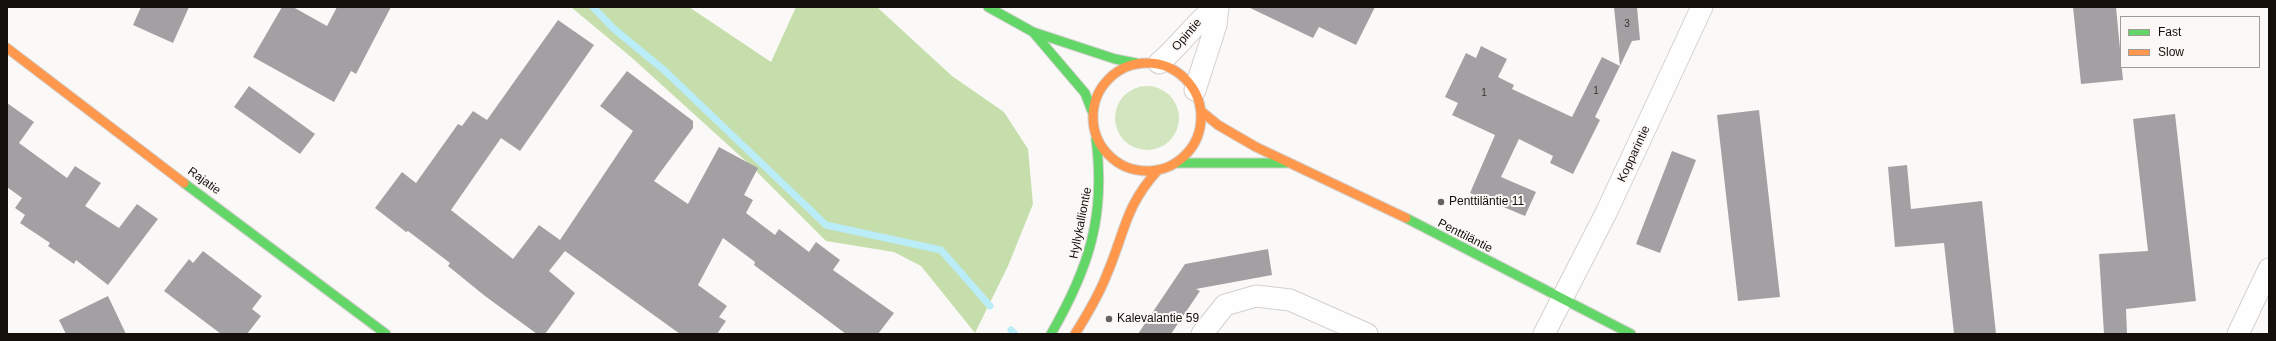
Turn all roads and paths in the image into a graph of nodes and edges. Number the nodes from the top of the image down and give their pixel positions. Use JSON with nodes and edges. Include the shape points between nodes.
{"nodes":[{"id":1,"x":988,"y":7,"type":"edge"},
{"id":2,"x":1217,"y":7,"type":"edge"},
{"id":3,"x":1702,"y":7,"type":"edge"},
{"id":4,"x":1034,"y":32,"type":"junction"},
{"id":5,"x":7,"y":48,"type":"edge"},
{"id":6,"x":1136,"y":63,"type":"junction"},
{"id":7,"x":1159,"y":63,"type":"junction"},
{"id":8,"x":1194,"y":90,"type":"junction"},
{"id":9,"x":1092,"y":111,"type":"junction"},
{"id":10,"x":1201,"y":111,"type":"junction"},
{"id":11,"x":1095,"y":133,"type":"junction"},
{"id":12,"x":1176,"y":163,"type":"junction"},
{"id":13,"x":1286,"y":163,"type":"junction"},
{"id":14,"x":1158,"y":170,"type":"junction"},
{"id":15,"x":2269,"y":269,"type":"edge"},
{"id":16,"x":1562,"y":299,"type":"junction"},
{"id":17,"x":386,"y":334,"type":"edge"},
{"id":18,"x":1052,"y":334,"type":"edge"},
{"id":19,"x":1075,"y":334,"type":"edge"},
{"id":20,"x":1202,"y":334,"type":"edge"},
{"id":21,"x":1367,"y":334,"type":"edge"},
{"id":22,"x":1544,"y":334,"type":"edge"},
{"id":23,"x":1631,"y":334,"type":"edge"},
{"id":24,"x":2238,"y":334,"type":"edge"}],
"edges":[{"from":1,"to":4,"type":"street"},
{"from":2,"to":7,"type":"street","name":"Opintie","via":[[1200,19],[1174,51]]},
{"from":2,"to":8,"type":"street","via":[[1216,25]]},
{"from":3,"to":16,"type":"street","name":"Kopparintie","via":[[1606,213]]},
{"from":4,"to":6,"type":"street","via":[[1115,59]]},
{"from":4,"to":9,"type":"street","via":[[1085,93]]},
{"from":5,"to":17,"type":"street","name":"Rajatie"},
{"from":6,"to":7,"type":"street"},
{"from":6,"to":9,"type":"street","via":[[1115,72],[1100,89]]},
{"from":7,"to":8,"type":"street","via":[[1179,72]]},
{"from":8,"to":10,"type":"street"},
{"from":9,"to":11,"type":"street"},
{"from":10,"to":12,"type":"street","via":[[1200,131],[1191,149]]},
{"from":10,"to":13,"type":"street","name":"Penttiläntie","via":[[1219,127]]},
{"from":11,"to":14,"type":"street","via":[[1104,151],[1119,164],[1138,170]]},
{"from":11,"to":18,"type":"street","name":"Hyllykalliontie","via":[[1101,184],[1088,262]]},
{"from":12,"to":13,"type":"street","name":"Penttiläntie"},
{"from":12,"to":14,"type":"street"},
{"from":13,"to":16,"type":"street","name":"Penttiläntie","via":[[1355,192]]},
{"from":14,"to":19,"type":"street","via":[[1136,194],[1111,265],[1090,312]]},
{"from":15,"to":24,"type":"street"},
{"from":16,"to":22,"type":"street","name":"Kopparintie"},
{"from":16,"to":23,"type":"street","name":"Penttiläntie"},
{"from":20,"to":21,"type":"street","via":[[1225,305],[1256,296],[1290,300]]}]}
